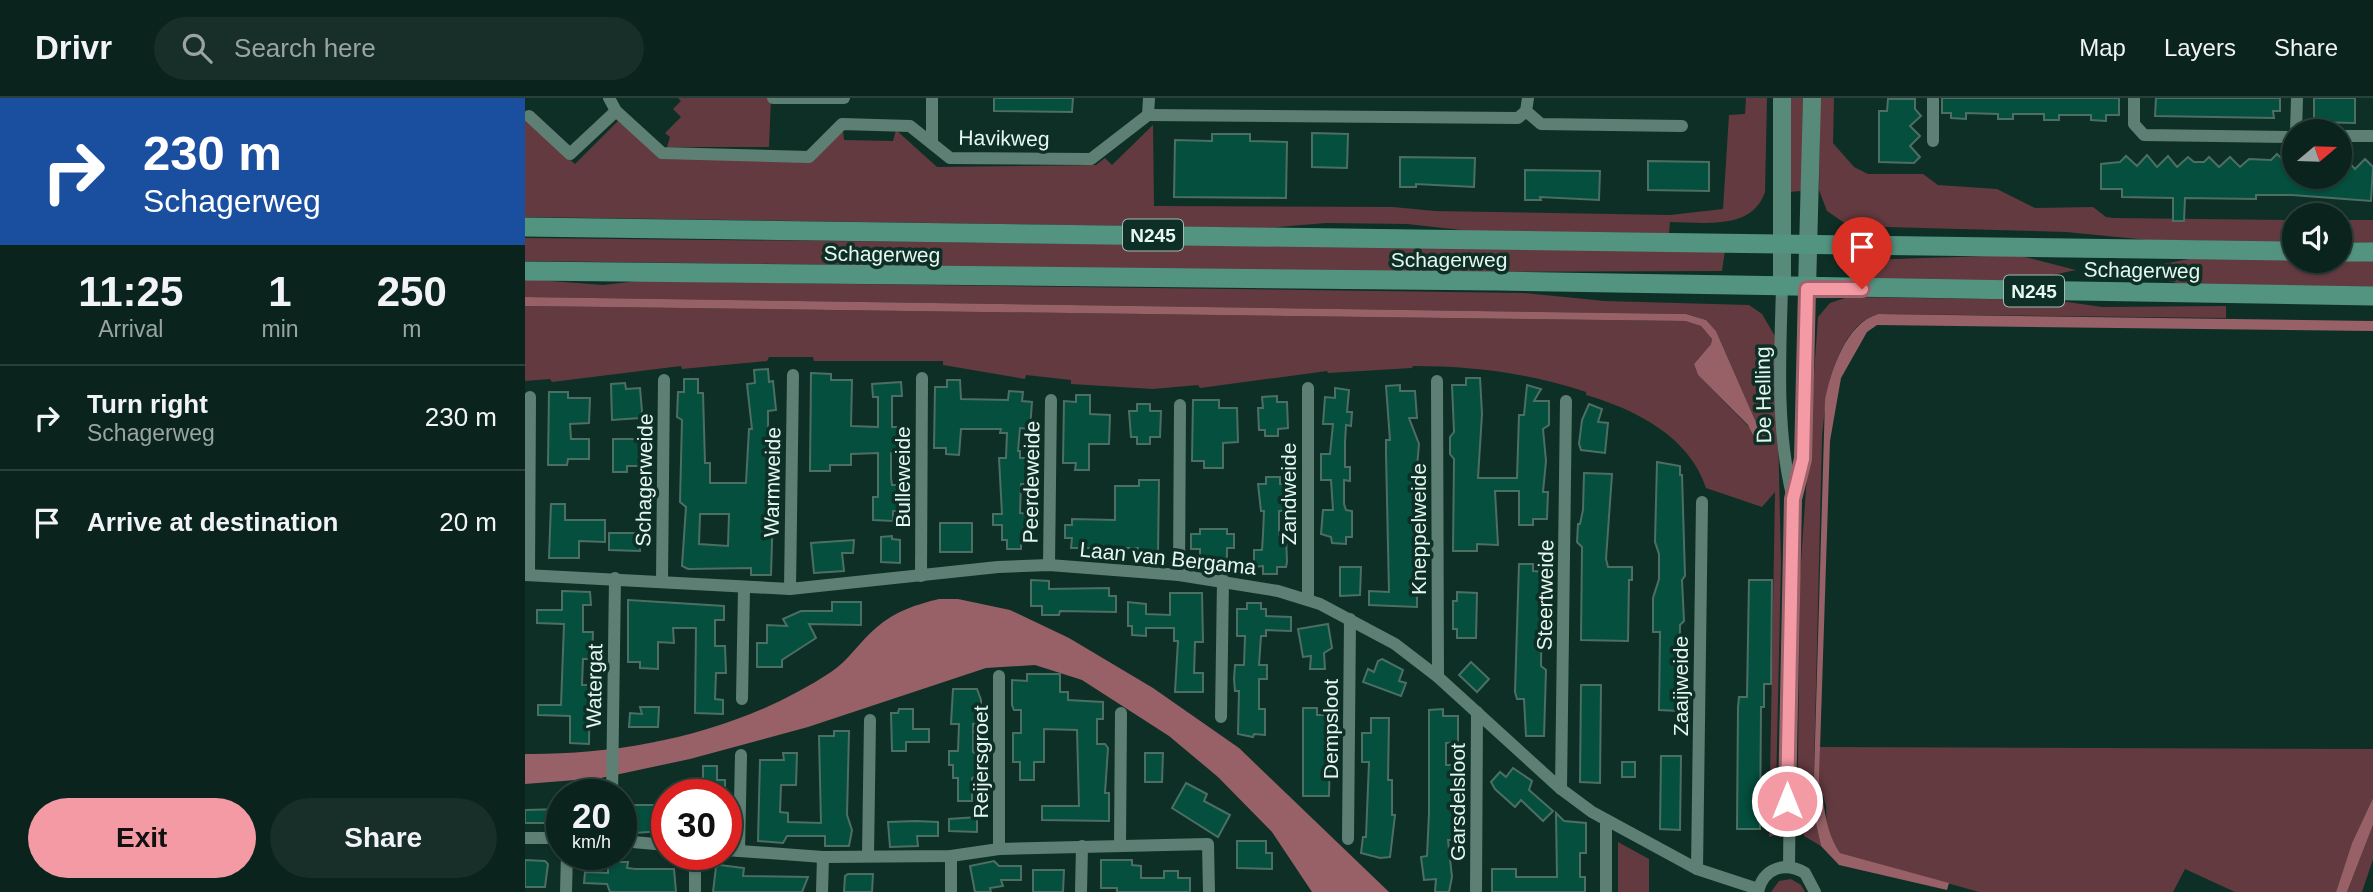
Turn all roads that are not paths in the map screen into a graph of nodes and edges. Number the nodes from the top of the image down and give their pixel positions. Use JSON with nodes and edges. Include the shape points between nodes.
{"nodes":[{"id":1,"x":609,"y":98,"type":"edge"},
{"id":2,"x":773,"y":98,"type":"edge"},
{"id":3,"x":844,"y":98,"type":"edge"},
{"id":4,"x":932,"y":98,"type":"edge"},
{"id":5,"x":1149,"y":98,"type":"edge"},
{"id":6,"x":1782,"y":98,"type":"edge"},
{"id":7,"x":1812,"y":98,"type":"edge"},
{"id":8,"x":1933,"y":98,"type":"edge"},
{"id":9,"x":2134,"y":98,"type":"edge"},
{"id":10,"x":2297,"y":98,"type":"edge"},
{"id":11,"x":1527,"y":104,"type":"edge"},
{"id":12,"x":616,"y":111,"type":"junction"},
{"id":13,"x":1148,"y":115,"type":"junction"},
{"id":14,"x":529,"y":116,"type":"dead end"},
{"id":15,"x":2296,"y":119,"type":"edge"},
{"id":16,"x":1682,"y":126,"type":"dead end"},
{"id":17,"x":2352,"y":136,"type":"edge"},
{"id":18,"x":2373,"y":136,"type":"edge"},
{"id":19,"x":2282,"y":137,"type":"edge"},
{"id":20,"x":1933,"y":141,"type":"dead end"},
{"id":21,"x":932,"y":144,"type":"junction"},
{"id":22,"x":525,"y":227,"type":"edge"},
{"id":23,"x":1781,"y":243,"type":"junction"},
{"id":24,"x":1808,"y":243,"type":"junction"},
{"id":25,"x":2282,"y":251,"type":"edge"},
{"id":26,"x":2352,"y":252,"type":"edge"},
{"id":27,"x":2373,"y":252,"type":"edge"},
{"id":28,"x":525,"y":271,"type":"edge"},
{"id":29,"x":1782,"y":288,"type":"junction"},
{"id":30,"x":1807,"y":289,"type":"junction"},
{"id":31,"x":2373,"y":296,"type":"edge"},
{"id":32,"x":793,"y":375,"type":"dead end"},
{"id":33,"x":922,"y":378,"type":"dead end"},
{"id":34,"x":664,"y":380,"type":"dead end"},
{"id":35,"x":1437,"y":381,"type":"dead end"},
{"id":36,"x":1308,"y":388,"type":"dead end"},
{"id":37,"x":530,"y":397,"type":"dead end"},
{"id":38,"x":1051,"y":400,"type":"dead end"},
{"id":39,"x":1566,"y":401,"type":"dead end"},
{"id":40,"x":1180,"y":405,"type":"dead end"},
{"id":41,"x":1793,"y":499,"type":"junction"},
{"id":42,"x":1702,"y":502,"type":"dead end"},
{"id":43,"x":1049,"y":565,"type":"junction"},
{"id":44,"x":527,"y":575,"type":"edge"},
{"id":45,"x":1179,"y":575,"type":"junction"},
{"id":46,"x":921,"y":576,"type":"junction"},
{"id":47,"x":615,"y":578,"type":"junction"},
{"id":48,"x":1223,"y":580,"type":"junction"},
{"id":49,"x":662,"y":581,"type":"junction"},
{"id":50,"x":744,"y":588,"type":"junction"},
{"id":51,"x":790,"y":589,"type":"junction"},
{"id":52,"x":1308,"y":600,"type":"junction"},
{"id":53,"x":1350,"y":619,"type":"junction"},
{"id":54,"x":999,"y":676,"type":"dead end"},
{"id":55,"x":1438,"y":677,"type":"junction"},
{"id":56,"x":742,"y":699,"type":"dead end"},
{"id":57,"x":1477,"y":712,"type":"junction"},
{"id":58,"x":1121,"y":713,"type":"dead end"},
{"id":59,"x":1220,"y":717,"type":"dead end"},
{"id":60,"x":870,"y":720,"type":"dead end"},
{"id":61,"x":741,"y":755,"type":"dead end"},
{"id":62,"x":612,"y":779,"type":"edge"},
{"id":63,"x":739,"y":779,"type":"edge"},
{"id":64,"x":1561,"y":789,"type":"junction"},
{"id":65,"x":1606,"y":820,"type":"junction"},
{"id":66,"x":525,"y":838,"type":"edge"},
{"id":67,"x":546,"y":838,"type":"edge"},
{"id":68,"x":1348,"y":839,"type":"dead end"},
{"id":69,"x":1120,"y":845,"type":"junction"},
{"id":70,"x":1082,"y":846,"type":"junction"},
{"id":71,"x":999,"y":849,"type":"junction"},
{"id":72,"x":742,"y":851,"type":"edge"},
{"id":73,"x":868,"y":856,"type":"junction"},
{"id":74,"x":951,"y":856,"type":"junction"},
{"id":75,"x":823,"y":858,"type":"junction"},
{"id":76,"x":1789,"y":867,"type":"junction"},
{"id":77,"x":1697,"y":869,"type":"junction"},
{"id":78,"x":566,"y":870,"type":"edge"},
{"id":79,"x":695,"y":870,"type":"edge"},
{"id":80,"x":1758,"y":890,"type":"edge"},
{"id":81,"x":566,"y":892,"type":"edge"},
{"id":82,"x":695,"y":892,"type":"edge"},
{"id":83,"x":823,"y":892,"type":"edge"},
{"id":84,"x":951,"y":892,"type":"edge"},
{"id":85,"x":1081,"y":892,"type":"edge"},
{"id":86,"x":1209,"y":892,"type":"edge"},
{"id":87,"x":1476,"y":892,"type":"edge"},
{"id":88,"x":1606,"y":892,"type":"edge"},
{"id":89,"x":1815,"y":892,"type":"edge"}],
"edges":[{"from":1,"to":12,"type":"street","name":"Havikweg"},
{"from":2,"to":3,"type":"street"},
{"from":4,"to":21,"type":"street"},
{"from":5,"to":13,"type":"street"},
{"from":6,"to":23,"type":"street"},
{"from":7,"to":24,"type":"street"},
{"from":8,"to":20,"type":"street"},
{"from":9,"to":19,"type":"street","via":[[2134,124],[2144,135]]},
{"from":10,"to":15,"type":"street"},
{"from":11,"to":13,"type":"street","via":[[1512,118]]},
{"from":11,"to":16,"type":"street","via":[[1541,124]]},
{"from":12,"to":14,"type":"street","via":[[570,154]]},
{"from":12,"to":21,"type":"street","name":"Havikweg","via":[[662,153],[670,154],[809,157],[842,124],[910,126]]},
{"from":13,"to":21,"type":"street","name":"Havikweg","via":[[1091,159],[950,158]]},
{"from":17,"to":18,"type":"street"},
{"from":22,"to":23,"type":"main road","name":"Schagerweg","number":"N245"},
{"from":23,"to":24,"type":"main road","name":"Schagerweg","number":"N245"},
{"from":23,"to":29,"type":"street"},
{"from":24,"to":25,"type":"main road","name":"Schagerweg","number":"N245"},
{"from":24,"to":30,"type":"street"},
{"from":26,"to":27,"type":"main road"},
{"from":28,"to":29,"type":"main road","name":"Schagerweg","number":"N245"},
{"from":29,"to":30,"type":"main road","name":"Schagerweg","number":"N245"},
{"from":29,"to":41,"type":"street","name":"De Helling","via":[[1781,410],[1784,460]]},
{"from":30,"to":31,"type":"main road","name":"Schagerweg","number":"N245"},
{"from":30,"to":41,"type":"street","name":"De Helling","via":[[1803,459]]},
{"from":32,"to":51,"type":"street","name":"Warmweide"},
{"from":33,"to":46,"type":"street","name":"Bulleweide"},
{"from":34,"to":49,"type":"street","name":"Schagerweide"},
{"from":35,"to":55,"type":"street","name":"Kneppelweide"},
{"from":36,"to":52,"type":"street","name":"Zandweide"},
{"from":37,"to":44,"type":"street"},
{"from":38,"to":43,"type":"street","name":"Peerdeweide"},
{"from":39,"to":64,"type":"street","name":"Steertweide"},
{"from":40,"to":45,"type":"street"},
{"from":41,"to":76,"type":"street","name":"De Helling"},
{"from":42,"to":77,"type":"street","name":"Zaaijweide"},
{"from":43,"to":45,"type":"street","name":"Laan van Bergama"},
{"from":43,"to":46,"type":"street","name":"Laan van Bergama"},
{"from":44,"to":47,"type":"street","name":"Laan van Bergama"},
{"from":45,"to":48,"type":"street","name":"Laan van Bergama"},
{"from":46,"to":51,"type":"street","name":"Laan van Bergama"},
{"from":47,"to":49,"type":"street","name":"Laan van Bergama"},
{"from":47,"to":62,"type":"street","name":"Watergat"},
{"from":48,"to":52,"type":"street","name":"Laan van Bergama"},
{"from":48,"to":59,"type":"street"},
{"from":49,"to":50,"type":"street","name":"Laan van Bergama"},
{"from":50,"to":51,"type":"street","name":"Laan van Bergama"},
{"from":50,"to":56,"type":"street"},
{"from":52,"to":53,"type":"street","name":"Laan van Bergama"},
{"from":53,"to":55,"type":"street","name":"Laan van Bergama","via":[[1395,644]]},
{"from":53,"to":68,"type":"street","name":"Dempsloot"},
{"from":54,"to":71,"type":"street","name":"Reijersgroet"},
{"from":55,"to":57,"type":"street","name":"Laan van Bergama"},
{"from":57,"to":64,"type":"street","name":"Laan van Bergama"},
{"from":57,"to":87,"type":"street","name":"Garsdelsloot"},
{"from":58,"to":69,"type":"street"},
{"from":60,"to":73,"type":"street"},
{"from":61,"to":63,"type":"street","name":"Reijersgroet"},
{"from":64,"to":65,"type":"street","name":"Laan van Bergama"},
{"from":65,"to":77,"type":"street","name":"Laan van Bergama"},
{"from":65,"to":88,"type":"street"},
{"from":66,"to":67,"type":"street"},
{"from":69,"to":70,"type":"street","name":"Reijersgroet"},
{"from":69,"to":86,"type":"street","name":"Reijersgroet","via":[[1208,844]]},
{"from":70,"to":71,"type":"street","name":"Reijersgroet"},
{"from":70,"to":85,"type":"street"},
{"from":71,"to":74,"type":"street","name":"Reijersgroet"},
{"from":72,"to":75,"type":"street","name":"Reijersgroet"},
{"from":73,"to":74,"type":"street","name":"Reijersgroet"},
{"from":73,"to":75,"type":"street","name":"Reijersgroet"},
{"from":74,"to":84,"type":"street"},
{"from":75,"to":83,"type":"street"},
{"from":76,"to":80,"type":"street","via":[[1769,872]]},
{"from":76,"to":89,"type":"street","via":[[1805,873]]},
{"from":77,"to":80,"type":"street","name":"Laan van Bergama"},
{"from":78,"to":81,"type":"street"},
{"from":79,"to":82,"type":"street"}]}
